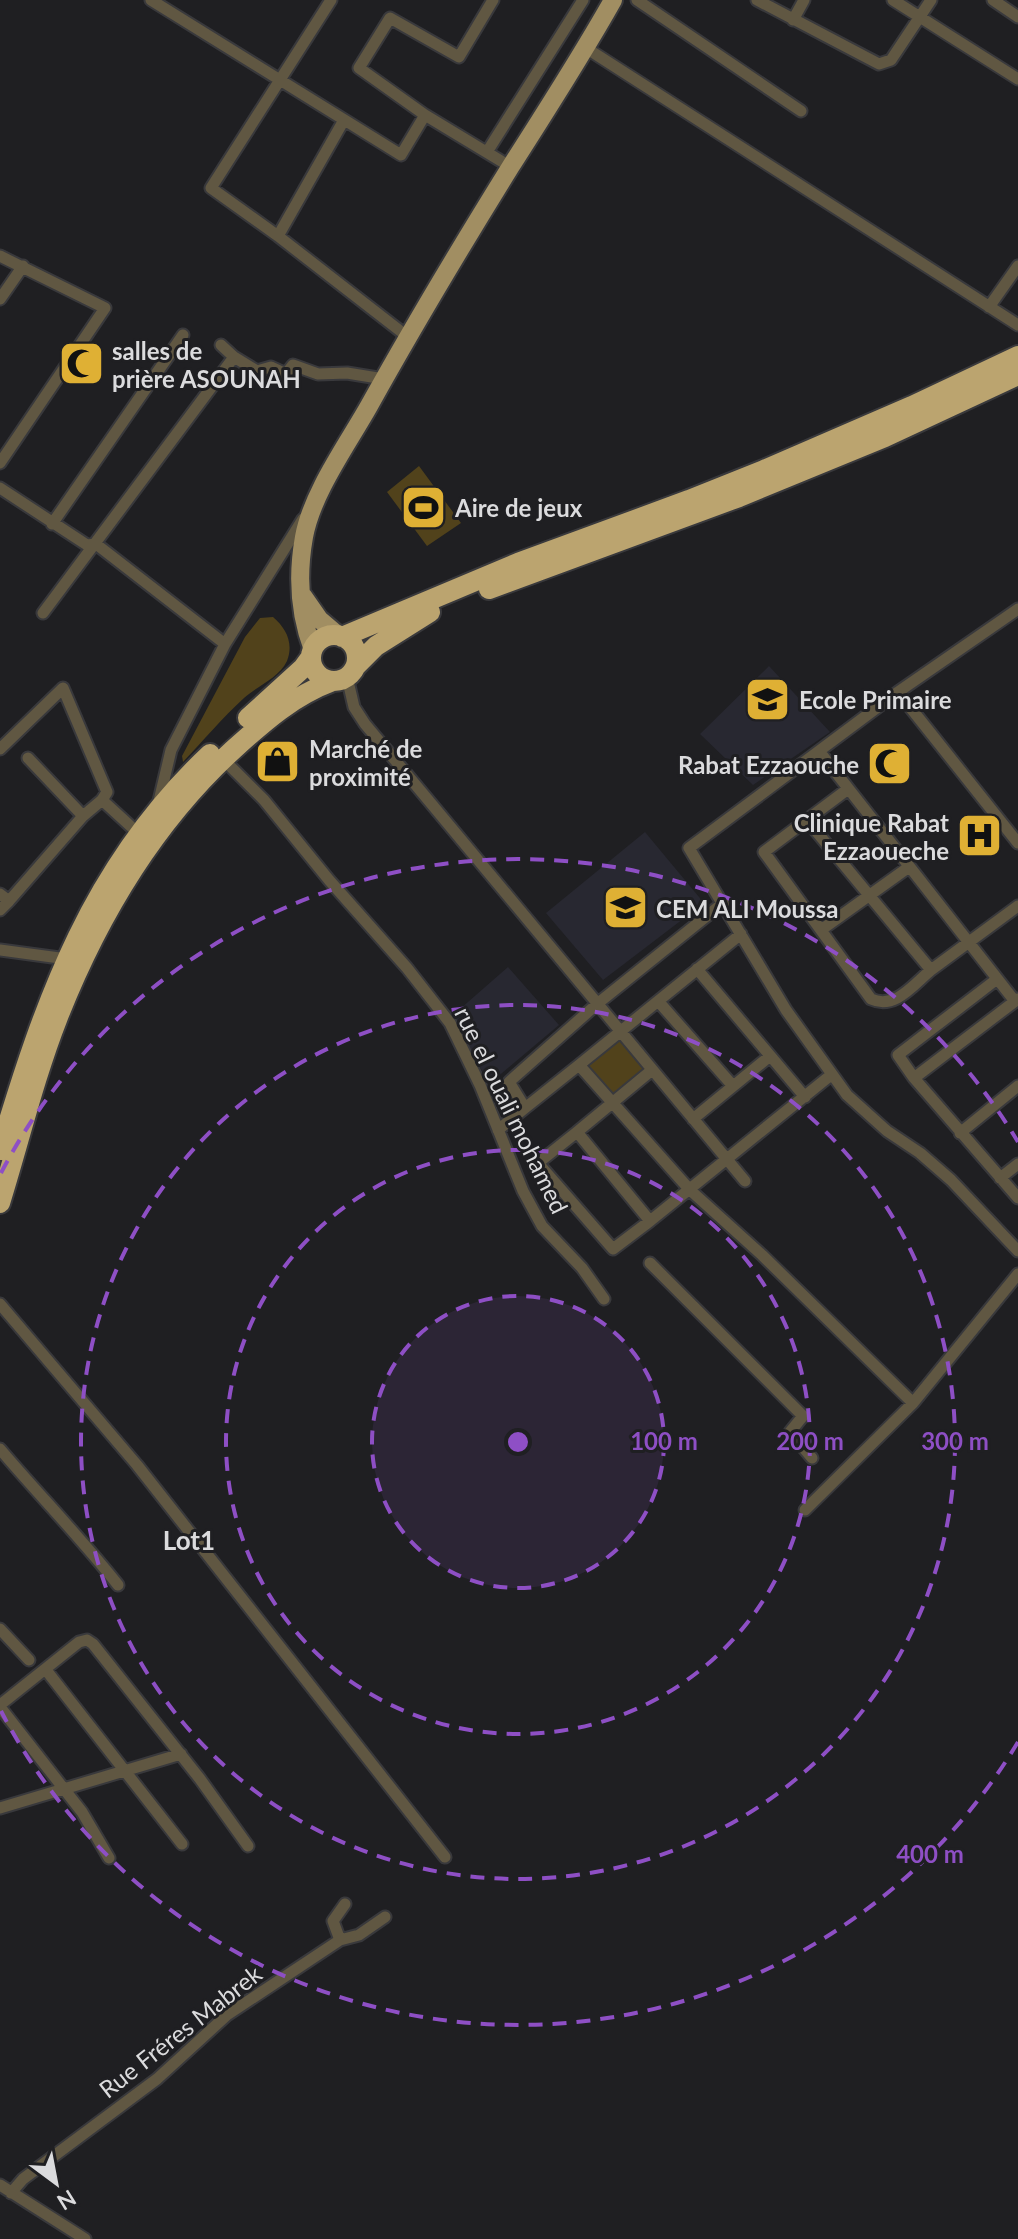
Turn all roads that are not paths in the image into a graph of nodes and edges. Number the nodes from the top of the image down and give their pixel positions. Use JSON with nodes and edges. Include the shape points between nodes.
{"nodes":[{"id":1,"x":151,"y":0,"type":"edge"},
{"id":2,"x":331,"y":0,"type":"edge"},
{"id":3,"x":493,"y":0,"type":"edge"},
{"id":4,"x":583,"y":0,"type":"edge"},
{"id":5,"x":613,"y":0,"type":"edge"},
{"id":6,"x":637,"y":0,"type":"edge"},
{"id":7,"x":757,"y":0,"type":"edge"},
{"id":8,"x":804,"y":0,"type":"edge"},
{"id":9,"x":893,"y":0,"type":"edge"},
{"id":10,"x":931,"y":0,"type":"edge"},
{"id":11,"x":993,"y":0,"type":"edge"},
{"id":12,"x":921,"y":17,"type":"junction"},
{"id":13,"x":1018,"y":17,"type":"edge"},
{"id":14,"x":793,"y":20,"type":"junction"},
{"id":15,"x":586,"y":48,"type":"junction"},
{"id":16,"x":1018,"y":79,"type":"edge"},
{"id":17,"x":282,"y":81,"type":"junction"},
{"id":18,"x":801,"y":111,"type":"dead end"},
{"id":19,"x":425,"y":115,"type":"junction"},
{"id":20,"x":344,"y":120,"type":"junction"},
{"id":21,"x":487,"y":152,"type":"junction"},
{"id":22,"x":511,"y":167,"type":"junction"},
{"id":23,"x":278,"y":236,"type":"junction"},
{"id":24,"x":0,"y":256,"type":"edge"},
{"id":25,"x":23,"y":266,"type":"junction"},
{"id":26,"x":1018,"y":266,"type":"edge"},
{"id":27,"x":0,"y":299,"type":"edge"},
{"id":28,"x":989,"y":307,"type":"junction"},
{"id":29,"x":1018,"y":325,"type":"edge"},
{"id":30,"x":183,"y":335,"type":"dead end"},
{"id":31,"x":408,"y":337,"type":"junction"},
{"id":32,"x":221,"y":345,"type":"dead end"},
{"id":33,"x":1018,"y":356,"type":"edge"},
{"id":34,"x":234,"y":357,"type":"junction"},
{"id":35,"x":1018,"y":375,"type":"edge"},
{"id":36,"x":384,"y":379,"type":"junction"},
{"id":37,"x":0,"y":463,"type":"edge"},
{"id":38,"x":0,"y":488,"type":"edge"},
{"id":39,"x":317,"y":499,"type":"junction"},
{"id":40,"x":52,"y":524,"type":"junction"},
{"id":41,"x":96,"y":544,"type":"junction"},
{"id":42,"x":299,"y":591,"type":"junction"},
{"id":43,"x":1018,"y":609,"type":"edge"},
{"id":44,"x":43,"y":613,"type":"dead end"},
{"id":45,"x":341,"y":636,"type":"junction"},
{"id":46,"x":225,"y":644,"type":"junction"},
{"id":47,"x":312,"y":653,"type":"junction"},
{"id":48,"x":345,"y":675,"type":"junction"},
{"id":49,"x":898,"y":692,"type":"junction"},
{"id":50,"x":0,"y":749,"type":"edge"},
{"id":51,"x":819,"y":751,"type":"junction"},
{"id":52,"x":28,"y":758,"type":"dead end"},
{"id":53,"x":223,"y":759,"type":"junction"},
{"id":54,"x":848,"y":789,"type":"junction"},
{"id":55,"x":102,"y":800,"type":"junction"},
{"id":56,"x":157,"y":810,"type":"junction"},
{"id":57,"x":83,"y":816,"type":"junction"},
{"id":58,"x":806,"y":819,"type":"junction"},
{"id":59,"x":138,"y":833,"type":"junction"},
{"id":60,"x":1018,"y":843,"type":"edge"},
{"id":61,"x":909,"y":867,"type":"junction"},
{"id":62,"x":868,"y":896,"type":"junction"},
{"id":63,"x":3,"y":901,"type":"edge"},
{"id":64,"x":723,"y":903,"type":"junction"},
{"id":65,"x":1018,"y":906,"type":"edge"},
{"id":66,"x":821,"y":930,"type":"junction"},
{"id":67,"x":741,"y":934,"type":"junction"},
{"id":68,"x":969,"y":943,"type":"junction"},
{"id":69,"x":0,"y":950,"type":"edge"},
{"id":70,"x":67,"y":959,"type":"junction"},
{"id":71,"x":697,"y":969,"type":"junction"},
{"id":72,"x":931,"y":970,"type":"junction"},
{"id":73,"x":997,"y":979,"type":"junction"},
{"id":74,"x":1016,"y":1000,"type":"edge"},
{"id":75,"x":658,"y":1001,"type":"junction"},
{"id":76,"x":597,"y":1004,"type":"junction"},
{"id":77,"x":620,"y":1032,"type":"junction"},
{"id":78,"x":770,"y":1056,"type":"junction"},
{"id":79,"x":579,"y":1065,"type":"junction"},
{"id":80,"x":652,"y":1070,"type":"junction"},
{"id":81,"x":831,"y":1075,"type":"junction"},
{"id":82,"x":914,"y":1078,"type":"junction"},
{"id":83,"x":733,"y":1086,"type":"junction"},
{"id":84,"x":1018,"y":1086,"type":"edge"},
{"id":85,"x":805,"y":1097,"type":"junction"},
{"id":86,"x":613,"y":1102,"type":"junction"},
{"id":87,"x":525,"y":1108,"type":"junction"},
{"id":88,"x":693,"y":1119,"type":"junction"},
{"id":89,"x":498,"y":1130,"type":"junction"},
{"id":90,"x":577,"y":1132,"type":"junction"},
{"id":91,"x":960,"y":1133,"type":"junction"},
{"id":92,"x":0,"y":1150,"type":"edge"},
{"id":93,"x":728,"y":1161,"type":"junction"},
{"id":94,"x":538,"y":1163,"type":"junction"},
{"id":95,"x":1018,"y":1164,"type":"edge"},
{"id":96,"x":1000,"y":1178,"type":"junction"},
{"id":97,"x":518,"y":1180,"type":"junction"},
{"id":98,"x":745,"y":1181,"type":"dead end"},
{"id":99,"x":690,"y":1190,"type":"junction"},
{"id":100,"x":1018,"y":1198,"type":"edge"},
{"id":101,"x":0,"y":1203,"type":"edge"},
{"id":102,"x":650,"y":1221,"type":"junction"},
{"id":103,"x":1018,"y":1251,"type":"edge"},
{"id":104,"x":650,"y":1263,"type":"dead end"},
{"id":105,"x":1018,"y":1274,"type":"edge"},
{"id":106,"x":604,"y":1299,"type":"dead end"},
{"id":107,"x":0,"y":1304,"type":"edge"},
{"id":108,"x":913,"y":1403,"type":"junction"},
{"id":109,"x":0,"y":1449,"type":"edge"},
{"id":110,"x":812,"y":1458,"type":"dead end"},
{"id":111,"x":805,"y":1510,"type":"dead end"},
{"id":112,"x":118,"y":1585,"type":"dead end"},
{"id":113,"x":0,"y":1629,"type":"edge"},
{"id":114,"x":29,"y":1660,"type":"dead end"},
{"id":115,"x":46,"y":1670,"type":"junction"},
{"id":116,"x":2,"y":1701,"type":"edge"},
{"id":117,"x":181,"y":1754,"type":"junction"},
{"id":118,"x":126,"y":1771,"type":"junction"},
{"id":119,"x":64,"y":1790,"type":"junction"},
{"id":120,"x":0,"y":1808,"type":"edge"},
{"id":121,"x":182,"y":1844,"type":"dead end"},
{"id":122,"x":248,"y":1846,"type":"dead end"},
{"id":123,"x":445,"y":1857,"type":"dead end"},
{"id":124,"x":109,"y":1858,"type":"dead end"},
{"id":125,"x":345,"y":1904,"type":"dead end"},
{"id":126,"x":385,"y":1917,"type":"dead end"},
{"id":127,"x":340,"y":1940,"type":"junction"},
{"id":128,"x":0,"y":2185,"type":"edge"},
{"id":129,"x":11,"y":2193,"type":"junction"},
{"id":130,"x":85,"y":2239,"type":"edge"}],
"edges":[{"from":1,"to":17,"type":"street"},
{"from":2,"to":17,"type":"street"},
{"from":3,"to":19,"type":"street","via":[[459,57],[390,18],[359,68]]},
{"from":4,"to":21,"type":"street"},
{"from":5,"to":15,"type":"main road"},
{"from":6,"to":18,"type":"street"},
{"from":7,"to":14,"type":"street"},
{"from":8,"to":14,"type":"street"},
{"from":9,"to":12,"type":"street"},
{"from":10,"to":12,"type":"street"},
{"from":11,"to":13,"type":"street"},
{"from":12,"to":14,"type":"street","via":[[885,64]]},
{"from":12,"to":16,"type":"street"},
{"from":15,"to":22,"type":"main road"},
{"from":15,"to":28,"type":"street"},
{"from":17,"to":20,"type":"street"},
{"from":17,"to":23,"type":"street","via":[[211,188]]},
{"from":19,"to":20,"type":"street","via":[[401,155]]},
{"from":19,"to":21,"type":"street"},
{"from":20,"to":23,"type":"street"},
{"from":21,"to":22,"type":"street"},
{"from":22,"to":31,"type":"main road"},
{"from":23,"to":31,"type":"street"},
{"from":24,"to":25,"type":"street"},
{"from":25,"to":27,"type":"street"},
{"from":25,"to":37,"type":"street","via":[[105,308]]},
{"from":26,"to":28,"type":"street"},
{"from":28,"to":29,"type":"street"},
{"from":30,"to":40,"type":"street"},
{"from":31,"to":36,"type":"main road"},
{"from":32,"to":34,"type":"street"},
{"from":33,"to":45,"type":"highway","via":[[764,470]]},
{"from":34,"to":36,"type":"street","via":[[257,371],[271,367],[286,374],[293,365],[318,374]]},
{"from":34,"to":41,"type":"street"},
{"from":35,"to":48,"type":"highway","via":[[739,497],[434,610],[376,646]]},
{"from":36,"to":39,"type":"main road"},
{"from":38,"to":40,"type":"street"},
{"from":39,"to":42,"type":"main road","via":[[304,536]]},
{"from":39,"to":46,"type":"street"},
{"from":40,"to":41,"type":"street","via":[[87,545]]},
{"from":41,"to":44,"type":"street"},
{"from":41,"to":46,"type":"street"},
{"from":42,"to":45,"type":"main road","via":[[312,611]]},
{"from":42,"to":47,"type":"main road"},
{"from":43,"to":49,"type":"street"},
{"from":45,"to":47,"type":"highway","via":[[322,639]]},
{"from":45,"to":48,"type":"highway","via":[[353,645],[357,659]]},
{"from":46,"to":56,"type":"street","via":[[171,750]]},
{"from":47,"to":48,"type":"highway","via":[[320,676]]},
{"from":47,"to":56,"type":"highway","via":[[303,668]]},
{"from":48,"to":53,"type":"highway","via":[[275,712]]},
{"from":48,"to":76,"type":"street","via":[[365,724]]},
{"from":49,"to":51,"type":"street"},
{"from":49,"to":60,"type":"street"},
{"from":50,"to":55,"type":"street","via":[[63,688],[107,792]]},
{"from":51,"to":54,"type":"street"},
{"from":51,"to":64,"type":"street","via":[[689,848]]},
{"from":52,"to":57,"type":"street"},
{"from":53,"to":89,"type":"street","name":"rue el ouali mohamed","via":[[264,800],[450,1023]]},
{"from":53,"to":101,"type":"highway","via":[[149,842],[81,963],[52,1034]]},
{"from":54,"to":58,"type":"street"},
{"from":54,"to":61,"type":"street"},
{"from":55,"to":57,"type":"street"},
{"from":55,"to":59,"type":"street"},
{"from":56,"to":59,"type":"highway"},
{"from":57,"to":63,"type":"street"},
{"from":58,"to":62,"type":"street"},
{"from":58,"to":66,"type":"street","via":[[764,852]]},
{"from":59,"to":70,"type":"highway","via":[[104,884]]},
{"from":61,"to":62,"type":"street"},
{"from":61,"to":68,"type":"street"},
{"from":62,"to":66,"type":"street"},
{"from":62,"to":72,"type":"street"},
{"from":64,"to":67,"type":"street"},
{"from":64,"to":76,"type":"street"},
{"from":65,"to":68,"type":"street"},
{"from":66,"to":72,"type":"street","via":[[871,999],[881,1004],[893,1002]]},
{"from":67,"to":71,"type":"street"},
{"from":67,"to":81,"type":"street"},
{"from":68,"to":72,"type":"street"},
{"from":68,"to":73,"type":"street"},
{"from":69,"to":70,"type":"street"},
{"from":70,"to":92,"type":"highway"},
{"from":71,"to":75,"type":"street"},
{"from":71,"to":78,"type":"street"},
{"from":73,"to":74,"type":"street"},
{"from":73,"to":82,"type":"street","via":[[898,1055]]},
{"from":74,"to":82,"type":"street"},
{"from":75,"to":77,"type":"street"},
{"from":75,"to":83,"type":"street"},
{"from":76,"to":77,"type":"street"},
{"from":76,"to":87,"type":"street","via":[[509,1082]]},
{"from":77,"to":79,"type":"street"},
{"from":77,"to":80,"type":"street"},
{"from":78,"to":83,"type":"street"},
{"from":78,"to":85,"type":"street"},
{"from":79,"to":86,"type":"street"},
{"from":79,"to":87,"type":"street"},
{"from":80,"to":86,"type":"street"},
{"from":80,"to":88,"type":"street"},
{"from":81,"to":85,"type":"street"},
{"from":81,"to":103,"type":"street","via":[[887,1131],[951,1180]]},
{"from":82,"to":91,"type":"street"},
{"from":83,"to":88,"type":"street"},
{"from":84,"to":91,"type":"street"},
{"from":85,"to":93,"type":"street"},
{"from":86,"to":90,"type":"street"},
{"from":86,"to":99,"type":"street"},
{"from":87,"to":89,"type":"street"},
{"from":88,"to":93,"type":"street"},
{"from":89,"to":97,"type":"street","name":"rue el ouali mohamed"},
{"from":90,"to":94,"type":"street"},
{"from":90,"to":102,"type":"street"},
{"from":91,"to":96,"type":"street"},
{"from":93,"to":98,"type":"street"},
{"from":93,"to":99,"type":"street"},
{"from":94,"to":97,"type":"street"},
{"from":94,"to":102,"type":"street","via":[[613,1249]]},
{"from":95,"to":96,"type":"street"},
{"from":96,"to":100,"type":"street"},
{"from":97,"to":106,"type":"street","name":"rue el ouali mohamed","via":[[542,1226]]},
{"from":99,"to":102,"type":"street"},
{"from":99,"to":108,"type":"street"},
{"from":104,"to":110,"type":"street","via":[[803,1416],[790,1432]]},
{"from":105,"to":108,"type":"street"},
{"from":107,"to":123,"type":"street","via":[[137,1465]]},
{"from":108,"to":111,"type":"street"},
{"from":109,"to":112,"type":"street"},
{"from":113,"to":114,"type":"street"},
{"from":115,"to":116,"type":"street"},
{"from":115,"to":117,"type":"street","via":[[87,1640]]},
{"from":115,"to":118,"type":"street"},
{"from":116,"to":119,"type":"street"},
{"from":117,"to":118,"type":"street"},
{"from":117,"to":122,"type":"street"},
{"from":118,"to":119,"type":"street"},
{"from":118,"to":121,"type":"street"},
{"from":119,"to":120,"type":"street"},
{"from":119,"to":124,"type":"street"},
{"from":125,"to":127,"type":"street","via":[[333,1921]]},
{"from":126,"to":127,"type":"street","name":"Rue Fréres Mabrek","via":[[359,1935]]},
{"from":127,"to":129,"type":"street","name":"Rue Fréres Mabrek","via":[[227,2015],[157,2079]]},
{"from":128,"to":129,"type":"street"},
{"from":129,"to":130,"type":"street"}]}
